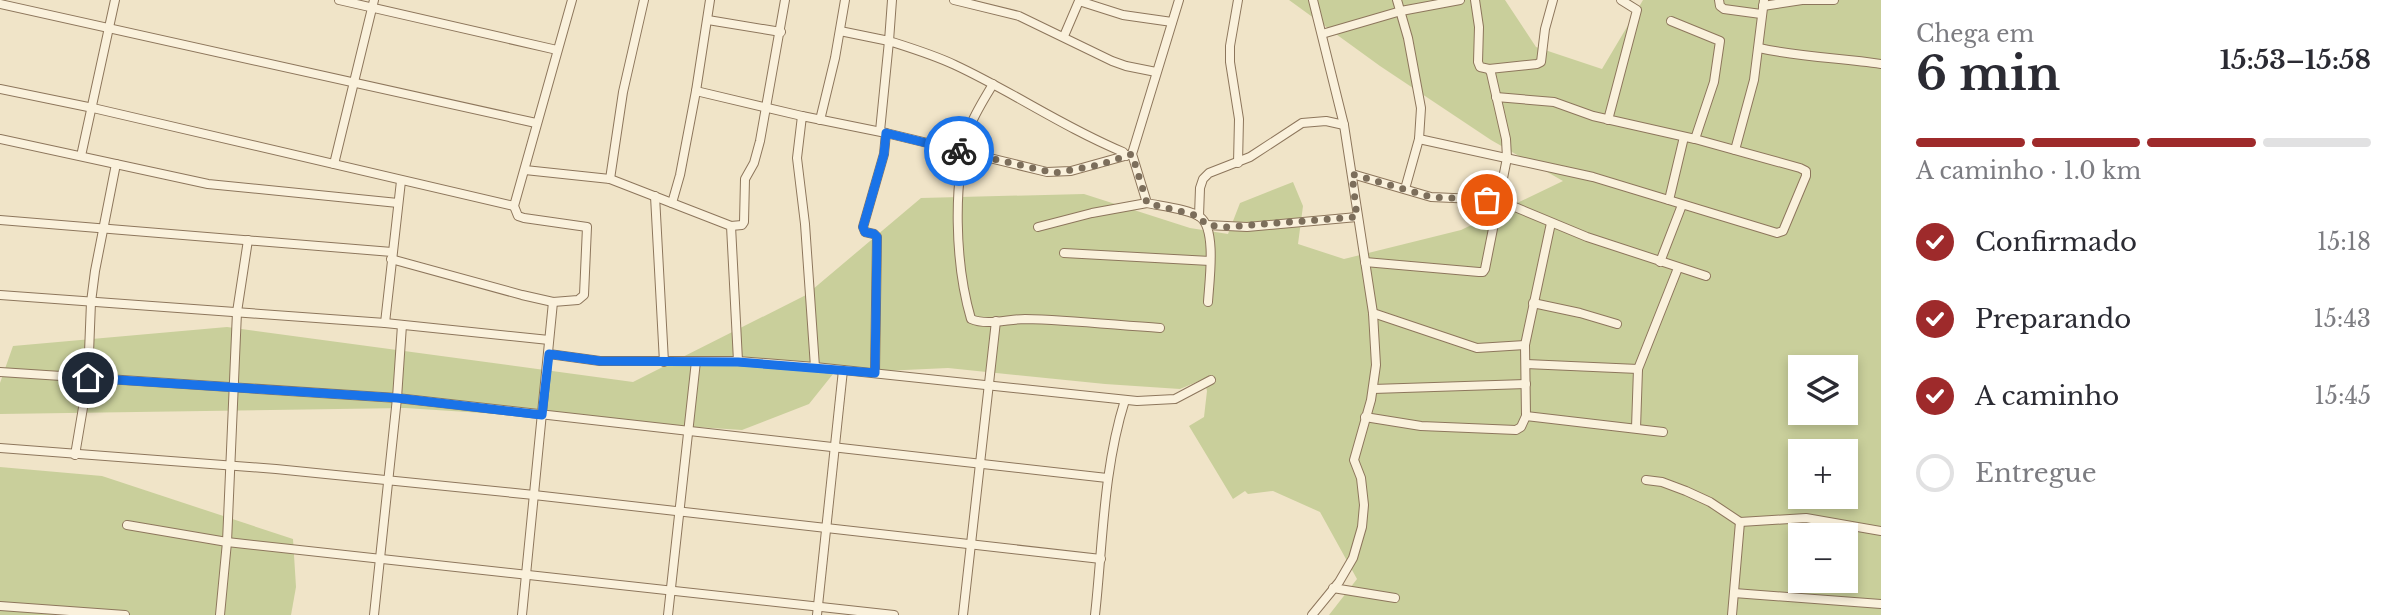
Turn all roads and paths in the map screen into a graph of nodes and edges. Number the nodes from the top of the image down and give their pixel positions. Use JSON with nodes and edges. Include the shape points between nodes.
{"nodes":[{"id":1,"x":115,"y":0,"type":"edge"},
{"id":2,"x":339,"y":0,"type":"edge"},
{"id":3,"x":572,"y":0,"type":"edge"},
{"id":4,"x":644,"y":0,"type":"edge"},
{"id":5,"x":710,"y":0,"type":"edge"},
{"id":6,"x":785,"y":0,"type":"edge"},
{"id":7,"x":845,"y":0,"type":"edge"},
{"id":8,"x":892,"y":0,"type":"edge"},
{"id":9,"x":954,"y":0,"type":"edge"},
{"id":10,"x":1179,"y":0,"type":"edge"},
{"id":11,"x":1238,"y":0,"type":"edge"},
{"id":12,"x":1313,"y":0,"type":"edge"},
{"id":13,"x":1397,"y":0,"type":"edge"},
{"id":14,"x":1460,"y":0,"type":"edge"},
{"id":15,"x":1475,"y":0,"type":"edge"},
{"id":16,"x":1553,"y":0,"type":"edge"},
{"id":17,"x":1621,"y":0,"type":"edge"},
{"id":18,"x":1719,"y":0,"type":"edge"},
{"id":19,"x":1803,"y":0,"type":"edge"},
{"id":20,"x":1834,"y":0,"type":"edge"},
{"id":21,"x":1079,"y":1,"type":"edge"},
{"id":22,"x":0,"y":4,"type":"edge"},
{"id":23,"x":373,"y":4,"type":"edge"},
{"id":24,"x":1763,"y":7,"type":"edge"},
{"id":25,"x":1401,"y":11,"type":"junction"},
{"id":26,"x":709,"y":20,"type":"junction"},
{"id":27,"x":1671,"y":21,"type":"dead end"},
{"id":28,"x":1172,"y":22,"type":"junction"},
{"id":29,"x":110,"y":28,"type":"junction"},
{"id":30,"x":840,"y":31,"type":"junction"},
{"id":31,"x":780,"y":32,"type":"junction"},
{"id":32,"x":1322,"y":34,"type":"junction"},
{"id":33,"x":1064,"y":36,"type":"junction"},
{"id":34,"x":889,"y":41,"type":"junction"},
{"id":35,"x":1759,"y":48,"type":"junction"},
{"id":36,"x":557,"y":50,"type":"junction"},
{"id":37,"x":1881,"y":64,"type":"edge"},
{"id":38,"x":1489,"y":69,"type":"junction"},
{"id":39,"x":1156,"y":72,"type":"junction"},
{"id":40,"x":355,"y":81,"type":"junction"},
{"id":41,"x":993,"y":84,"type":"junction"},
{"id":42,"x":0,"y":89,"type":"edge"},
{"id":43,"x":696,"y":92,"type":"junction"},
{"id":44,"x":1496,"y":97,"type":"junction"},
{"id":45,"x":767,"y":106,"type":"junction"},
{"id":46,"x":93,"y":108,"type":"junction"},
{"id":47,"x":802,"y":116,"type":"junction"},
{"id":48,"x":820,"y":120,"type":"junction"},
{"id":49,"x":1608,"y":120,"type":"junction"},
{"id":50,"x":536,"y":123,"type":"junction"},
{"id":51,"x":1343,"y":125,"type":"junction"},
{"id":52,"x":883,"y":132,"type":"junction"},
{"id":53,"x":1684,"y":137,"type":"junction"},
{"id":54,"x":0,"y":139,"type":"edge"},
{"id":55,"x":1419,"y":139,"type":"junction"},
{"id":56,"x":1695,"y":139,"type":"junction"},
{"id":57,"x":1735,"y":150,"type":"junction"},
{"id":58,"x":963,"y":152,"type":"junction"},
{"id":59,"x":1129,"y":155,"type":"junction"},
{"id":60,"x":81,"y":156,"type":"junction"},
{"id":61,"x":1507,"y":158,"type":"junction"},
{"id":62,"x":1238,"y":163,"type":"junction"},
{"id":63,"x":116,"y":164,"type":"junction"},
{"id":64,"x":334,"y":164,"type":"junction"},
{"id":65,"x":525,"y":170,"type":"junction"},
{"id":66,"x":1352,"y":174,"type":"junction"},
{"id":67,"x":610,"y":179,"type":"junction"},
{"id":68,"x":401,"y":181,"type":"junction"},
{"id":69,"x":1405,"y":189,"type":"junction"},
{"id":70,"x":655,"y":196,"type":"junction"},
{"id":71,"x":1498,"y":200,"type":"junction"},
{"id":72,"x":1669,"y":200,"type":"junction"},
{"id":73,"x":398,"y":203,"type":"junction"},
{"id":74,"x":672,"y":203,"type":"junction"},
{"id":75,"x":1147,"y":203,"type":"junction"},
{"id":76,"x":1682,"y":205,"type":"junction"},
{"id":77,"x":514,"y":206,"type":"junction"},
{"id":78,"x":1199,"y":216,"type":"junction"},
{"id":79,"x":1357,"y":217,"type":"junction"},
{"id":80,"x":0,"y":220,"type":"edge"},
{"id":81,"x":1551,"y":223,"type":"junction"},
{"id":82,"x":1206,"y":225,"type":"junction"},
{"id":83,"x":731,"y":226,"type":"junction"},
{"id":84,"x":1038,"y":227,"type":"dead end"},
{"id":85,"x":102,"y":228,"type":"junction"},
{"id":86,"x":248,"y":240,"type":"junction"},
{"id":87,"x":1065,"y":253,"type":"dead end"},
{"id":88,"x":392,"y":255,"type":"junction"},
{"id":89,"x":1210,"y":261,"type":"junction"},
{"id":90,"x":1365,"y":262,"type":"junction"},
{"id":91,"x":1660,"y":262,"type":"junction"},
{"id":92,"x":1678,"y":268,"type":"junction"},
{"id":93,"x":1706,"y":276,"type":"dead end"},
{"id":94,"x":0,"y":295,"type":"edge"},
{"id":95,"x":91,"y":302,"type":"junction"},
{"id":96,"x":553,"y":302,"type":"junction"},
{"id":97,"x":1208,"y":302,"type":"dead end"},
{"id":98,"x":1533,"y":303,"type":"junction"},
{"id":99,"x":237,"y":312,"type":"junction"},
{"id":100,"x":1373,"y":313,"type":"junction"},
{"id":101,"x":996,"y":321,"type":"junction"},
{"id":102,"x":385,"y":323,"type":"junction"},
{"id":103,"x":1617,"y":324,"type":"dead end"},
{"id":104,"x":402,"y":326,"type":"junction"},
{"id":105,"x":1160,"y":328,"type":"dead end"},
{"id":106,"x":550,"y":340,"type":"junction"},
{"id":107,"x":1525,"y":345,"type":"junction"},
{"id":108,"x":549,"y":354,"type":"junction"},
{"id":109,"x":696,"y":361,"type":"junction"},
{"id":110,"x":664,"y":362,"type":"junction"},
{"id":111,"x":738,"y":362,"type":"junction"},
{"id":112,"x":1526,"y":364,"type":"junction"},
{"id":113,"x":815,"y":367,"type":"junction"},
{"id":114,"x":1638,"y":369,"type":"junction"},
{"id":115,"x":843,"y":370,"type":"junction"},
{"id":116,"x":0,"y":372,"type":"edge"},
{"id":117,"x":875,"y":373,"type":"junction"},
{"id":118,"x":88,"y":378,"type":"junction"},
{"id":119,"x":1211,"y":380,"type":"dead end"},
{"id":120,"x":1526,"y":384,"type":"junction"},
{"id":121,"x":988,"y":386,"type":"junction"},
{"id":122,"x":234,"y":388,"type":"junction"},
{"id":123,"x":1373,"y":389,"type":"junction"},
{"id":124,"x":397,"y":398,"type":"junction"},
{"id":125,"x":1125,"y":400,"type":"junction"},
{"id":126,"x":542,"y":415,"type":"junction"},
{"id":127,"x":1526,"y":416,"type":"junction"},
{"id":128,"x":1365,"y":417,"type":"junction"},
{"id":129,"x":1636,"y":428,"type":"junction"},
{"id":130,"x":689,"y":431,"type":"junction"},
{"id":131,"x":1663,"y":432,"type":"dead end"},
{"id":132,"x":0,"y":448,"type":"edge"},
{"id":133,"x":834,"y":449,"type":"junction"},
{"id":134,"x":75,"y":455,"type":"junction"},
{"id":135,"x":981,"y":464,"type":"junction"},
{"id":136,"x":231,"y":465,"type":"junction"},
{"id":137,"x":1107,"y":478,"type":"junction"},
{"id":138,"x":387,"y":480,"type":"junction"},
{"id":139,"x":1646,"y":480,"type":"dead end"},
{"id":140,"x":534,"y":495,"type":"junction"},
{"id":141,"x":679,"y":512,"type":"junction"},
{"id":142,"x":1740,"y":522,"type":"junction"},
{"id":143,"x":127,"y":525,"type":"dead end"},
{"id":144,"x":825,"y":527,"type":"junction"},
{"id":145,"x":1881,"y":531,"type":"edge"},
{"id":146,"x":227,"y":542,"type":"junction"},
{"id":147,"x":971,"y":546,"type":"junction"},
{"id":148,"x":380,"y":558,"type":"junction"},
{"id":149,"x":1101,"y":559,"type":"junction"},
{"id":150,"x":526,"y":575,"type":"junction"},
{"id":151,"x":1333,"y":588,"type":"junction"},
{"id":152,"x":671,"y":591,"type":"junction"},
{"id":153,"x":1734,"y":593,"type":"junction"},
{"id":154,"x":1395,"y":598,"type":"dead end"},
{"id":155,"x":1881,"y":604,"type":"edge"},
{"id":156,"x":0,"y":606,"type":"edge"},
{"id":157,"x":818,"y":611,"type":"edge"},
{"id":158,"x":46,"y":612,"type":"edge"},
{"id":159,"x":125,"y":615,"type":"edge"},
{"id":160,"x":220,"y":615,"type":"edge"},
{"id":161,"x":374,"y":615,"type":"edge"},
{"id":162,"x":522,"y":615,"type":"edge"},
{"id":163,"x":668,"y":615,"type":"edge"},
{"id":164,"x":894,"y":615,"type":"edge"},
{"id":165,"x":963,"y":615,"type":"edge"},
{"id":166,"x":1096,"y":615,"type":"edge"},
{"id":167,"x":1312,"y":615,"type":"edge"},
{"id":168,"x":1732,"y":615,"type":"edge"}],
"edges":[{"from":1,"to":29,"type":"street"},
{"from":2,"to":23,"type":"street"},
{"from":3,"to":36,"type":"street"},
{"from":4,"to":67,"type":"street","via":[[622,92]]},
{"from":5,"to":26,"type":"street"},
{"from":6,"to":31,"type":"street"},
{"from":7,"to":30,"type":"street"},
{"from":8,"to":34,"type":"street"},
{"from":9,"to":33,"type":"street","via":[[1019,16]]},
{"from":10,"to":28,"type":"street"},
{"from":11,"to":62,"type":"street","via":[[1230,46],[1239,119]]},
{"from":12,"to":32,"type":"street"},
{"from":13,"to":25,"type":"street"},
{"from":14,"to":25,"type":"street"},
{"from":15,"to":38,"type":"street","via":[[1478,62]]},
{"from":16,"to":38,"type":"street","via":[[1541,62]]},
{"from":17,"to":49,"type":"street","via":[[1637,10]]},
{"from":18,"to":24,"type":"street","via":[[1724,9]]},
{"from":19,"to":20,"type":"street"},
{"from":19,"to":24,"type":"street"},
{"from":21,"to":28,"type":"street","via":[[1123,15]]},
{"from":21,"to":33,"type":"street"},
{"from":22,"to":29,"type":"street"},
{"from":23,"to":36,"type":"street"},
{"from":23,"to":40,"type":"street"},
{"from":24,"to":35,"type":"street"},
{"from":25,"to":32,"type":"street"},
{"from":25,"to":55,"type":"street","via":[[1421,108]]},
{"from":26,"to":31,"type":"street"},
{"from":26,"to":43,"type":"street"},
{"from":27,"to":56,"type":"street","via":[[1720,41],[1714,82]]},
{"from":28,"to":39,"type":"street"},
{"from":29,"to":40,"type":"street"},
{"from":29,"to":46,"type":"street"},
{"from":30,"to":34,"type":"street"},
{"from":30,"to":48,"type":"street"},
{"from":31,"to":45,"type":"street"},
{"from":32,"to":51,"type":"street"},
{"from":33,"to":39,"type":"street","via":[[1119,64]]},
{"from":34,"to":41,"type":"street","via":[[941,58]]},
{"from":34,"to":52,"type":"street"},
{"from":35,"to":37,"type":"street"},
{"from":35,"to":57,"type":"street"},
{"from":36,"to":50,"type":"street"},
{"from":38,"to":44,"type":"street"},
{"from":39,"to":59,"type":"street"},
{"from":40,"to":50,"type":"street"},
{"from":40,"to":64,"type":"street"},
{"from":41,"to":58,"type":"street","via":[[971,125]]},
{"from":41,"to":59,"type":"street","via":[[1074,131]]},
{"from":42,"to":46,"type":"street"},
{"from":43,"to":45,"type":"street"},
{"from":43,"to":74,"type":"street"},
{"from":44,"to":49,"type":"street","via":[[1554,102]]},
{"from":44,"to":61,"type":"street"},
{"from":45,"to":47,"type":"street"},
{"from":45,"to":83,"type":"street","via":[[754,163],[745,179],[744,222]]},
{"from":46,"to":60,"type":"street"},
{"from":46,"to":64,"type":"street"},
{"from":47,"to":48,"type":"street"},
{"from":47,"to":113,"type":"street","via":[[797,158]]},
{"from":48,"to":52,"type":"street"},
{"from":49,"to":53,"type":"street"},
{"from":50,"to":65,"type":"street"},
{"from":51,"to":62,"type":"street","via":[[1302,123]]},
{"from":51,"to":66,"type":"street"},
{"from":52,"to":58,"type":"street"},
{"from":52,"to":117,"type":"street","via":[[884,154],[863,227],[877,237]]},
{"from":53,"to":56,"type":"street"},
{"from":53,"to":72,"type":"street"},
{"from":54,"to":60,"type":"street"},
{"from":55,"to":61,"type":"street"},
{"from":55,"to":69,"type":"street"},
{"from":56,"to":57,"type":"street"},
{"from":57,"to":76,"type":"street","via":[[1806,171],[1783,231]]},
{"from":58,"to":59,"type":"street","via":[[1055,173]]},
{"from":58,"to":101,"type":"street","via":[[958,193],[966,294],[971,319]]},
{"from":59,"to":75,"type":"street"},
{"from":60,"to":63,"type":"street"},
{"from":61,"to":71,"type":"street"},
{"from":61,"to":72,"type":"street"},
{"from":62,"to":78,"type":"street","via":[[1203,179]]},
{"from":63,"to":73,"type":"street","via":[[208,184]]},
{"from":63,"to":85,"type":"street"},
{"from":64,"to":68,"type":"street"},
{"from":65,"to":67,"type":"street"},
{"from":65,"to":77,"type":"street"},
{"from":66,"to":69,"type":"street"},
{"from":66,"to":79,"type":"street"},
{"from":67,"to":70,"type":"street"},
{"from":68,"to":73,"type":"street"},
{"from":68,"to":77,"type":"street"},
{"from":69,"to":71,"type":"street","via":[[1442,199]]},
{"from":70,"to":74,"type":"street"},
{"from":70,"to":110,"type":"street"},
{"from":71,"to":81,"type":"street"},
{"from":71,"to":90,"type":"street","via":[[1483,272]]},
{"from":72,"to":76,"type":"street"},
{"from":73,"to":88,"type":"street"},
{"from":74,"to":83,"type":"street"},
{"from":75,"to":78,"type":"street"},
{"from":75,"to":84,"type":"street"},
{"from":76,"to":91,"type":"street"},
{"from":77,"to":96,"type":"street","via":[[524,218],[587,227],[584,295],[578,300]]},
{"from":78,"to":82,"type":"street"},
{"from":79,"to":82,"type":"street","via":[[1247,227]]},
{"from":79,"to":90,"type":"street"},
{"from":80,"to":85,"type":"street"},
{"from":81,"to":91,"type":"street"},
{"from":81,"to":98,"type":"street"},
{"from":82,"to":89,"type":"street"},
{"from":83,"to":111,"type":"street"},
{"from":85,"to":86,"type":"street"},
{"from":85,"to":95,"type":"street"},
{"from":86,"to":88,"type":"street"},
{"from":86,"to":99,"type":"street"},
{"from":87,"to":89,"type":"street"},
{"from":88,"to":96,"type":"street"},
{"from":88,"to":102,"type":"street"},
{"from":89,"to":97,"type":"street"},
{"from":90,"to":100,"type":"street"},
{"from":91,"to":92,"type":"street"},
{"from":92,"to":93,"type":"street"},
{"from":92,"to":114,"type":"street"},
{"from":94,"to":95,"type":"street"},
{"from":95,"to":99,"type":"street"},
{"from":95,"to":118,"type":"street"},
{"from":96,"to":106,"type":"street"},
{"from":98,"to":103,"type":"street"},
{"from":98,"to":107,"type":"street"},
{"from":99,"to":102,"type":"street"},
{"from":99,"to":122,"type":"street"},
{"from":100,"to":107,"type":"street","via":[[1476,348]]},
{"from":100,"to":123,"type":"street"},
{"from":101,"to":105,"type":"street"},
{"from":101,"to":121,"type":"street"},
{"from":102,"to":104,"type":"street"},
{"from":104,"to":106,"type":"street"},
{"from":104,"to":124,"type":"street"},
{"from":106,"to":108,"type":"street"},
{"from":107,"to":112,"type":"street"},
{"from":108,"to":110,"type":"street"},
{"from":108,"to":126,"type":"street"},
{"from":109,"to":110,"type":"street"},
{"from":109,"to":111,"type":"street"},
{"from":109,"to":130,"type":"street"},
{"from":111,"to":113,"type":"street"},
{"from":112,"to":114,"type":"street"},
{"from":112,"to":120,"type":"street"},
{"from":113,"to":115,"type":"street"},
{"from":114,"to":129,"type":"street"},
{"from":115,"to":117,"type":"street"},
{"from":115,"to":133,"type":"street"},
{"from":116,"to":118,"type":"street"},
{"from":117,"to":121,"type":"street"},
{"from":118,"to":122,"type":"street"},
{"from":118,"to":134,"type":"street"},
{"from":119,"to":125,"type":"street","via":[[1175,399]]},
{"from":120,"to":123,"type":"street"},
{"from":120,"to":127,"type":"street"},
{"from":121,"to":125,"type":"street"},
{"from":121,"to":135,"type":"street"},
{"from":122,"to":124,"type":"street"},
{"from":122,"to":136,"type":"street"},
{"from":123,"to":128,"type":"street"},
{"from":124,"to":126,"type":"street"},
{"from":124,"to":138,"type":"street"},
{"from":125,"to":137,"type":"street"},
{"from":126,"to":130,"type":"street"},
{"from":126,"to":140,"type":"street"},
{"from":127,"to":128,"type":"street","via":[[1516,430],[1421,426]]},
{"from":127,"to":129,"type":"street"},
{"from":128,"to":151,"type":"street","via":[[1354,460],[1363,492],[1362,527],[1353,558]]},
{"from":129,"to":131,"type":"street"},
{"from":130,"to":133,"type":"street"},
{"from":130,"to":141,"type":"street"},
{"from":132,"to":134,"type":"street"},
{"from":133,"to":135,"type":"street"},
{"from":133,"to":144,"type":"street"},
{"from":134,"to":136,"type":"street"},
{"from":135,"to":137,"type":"street"},
{"from":135,"to":147,"type":"street"},
{"from":136,"to":138,"type":"street"},
{"from":136,"to":146,"type":"street"},
{"from":137,"to":149,"type":"street"},
{"from":138,"to":140,"type":"street"},
{"from":138,"to":148,"type":"street"},
{"from":139,"to":142,"type":"street","via":[[1686,491]]},
{"from":140,"to":141,"type":"street"},
{"from":140,"to":150,"type":"street"},
{"from":141,"to":144,"type":"street"},
{"from":141,"to":152,"type":"street"},
{"from":142,"to":145,"type":"street","via":[[1805,518]]},
{"from":142,"to":153,"type":"street"},
{"from":143,"to":146,"type":"street"},
{"from":144,"to":147,"type":"street"},
{"from":144,"to":157,"type":"street"},
{"from":146,"to":148,"type":"street"},
{"from":146,"to":160,"type":"street"},
{"from":147,"to":149,"type":"street"},
{"from":147,"to":165,"type":"street"},
{"from":148,"to":150,"type":"street"},
{"from":148,"to":161,"type":"street"},
{"from":149,"to":166,"type":"street"},
{"from":150,"to":152,"type":"street"},
{"from":150,"to":162,"type":"street"},
{"from":151,"to":154,"type":"street"},
{"from":151,"to":167,"type":"street"},
{"from":152,"to":157,"type":"street"},
{"from":152,"to":163,"type":"street"},
{"from":153,"to":155,"type":"street"},
{"from":153,"to":168,"type":"street"},
{"from":156,"to":158,"type":"street"},
{"from":157,"to":164,"type":"street"},
{"from":158,"to":159,"type":"street"}]}
